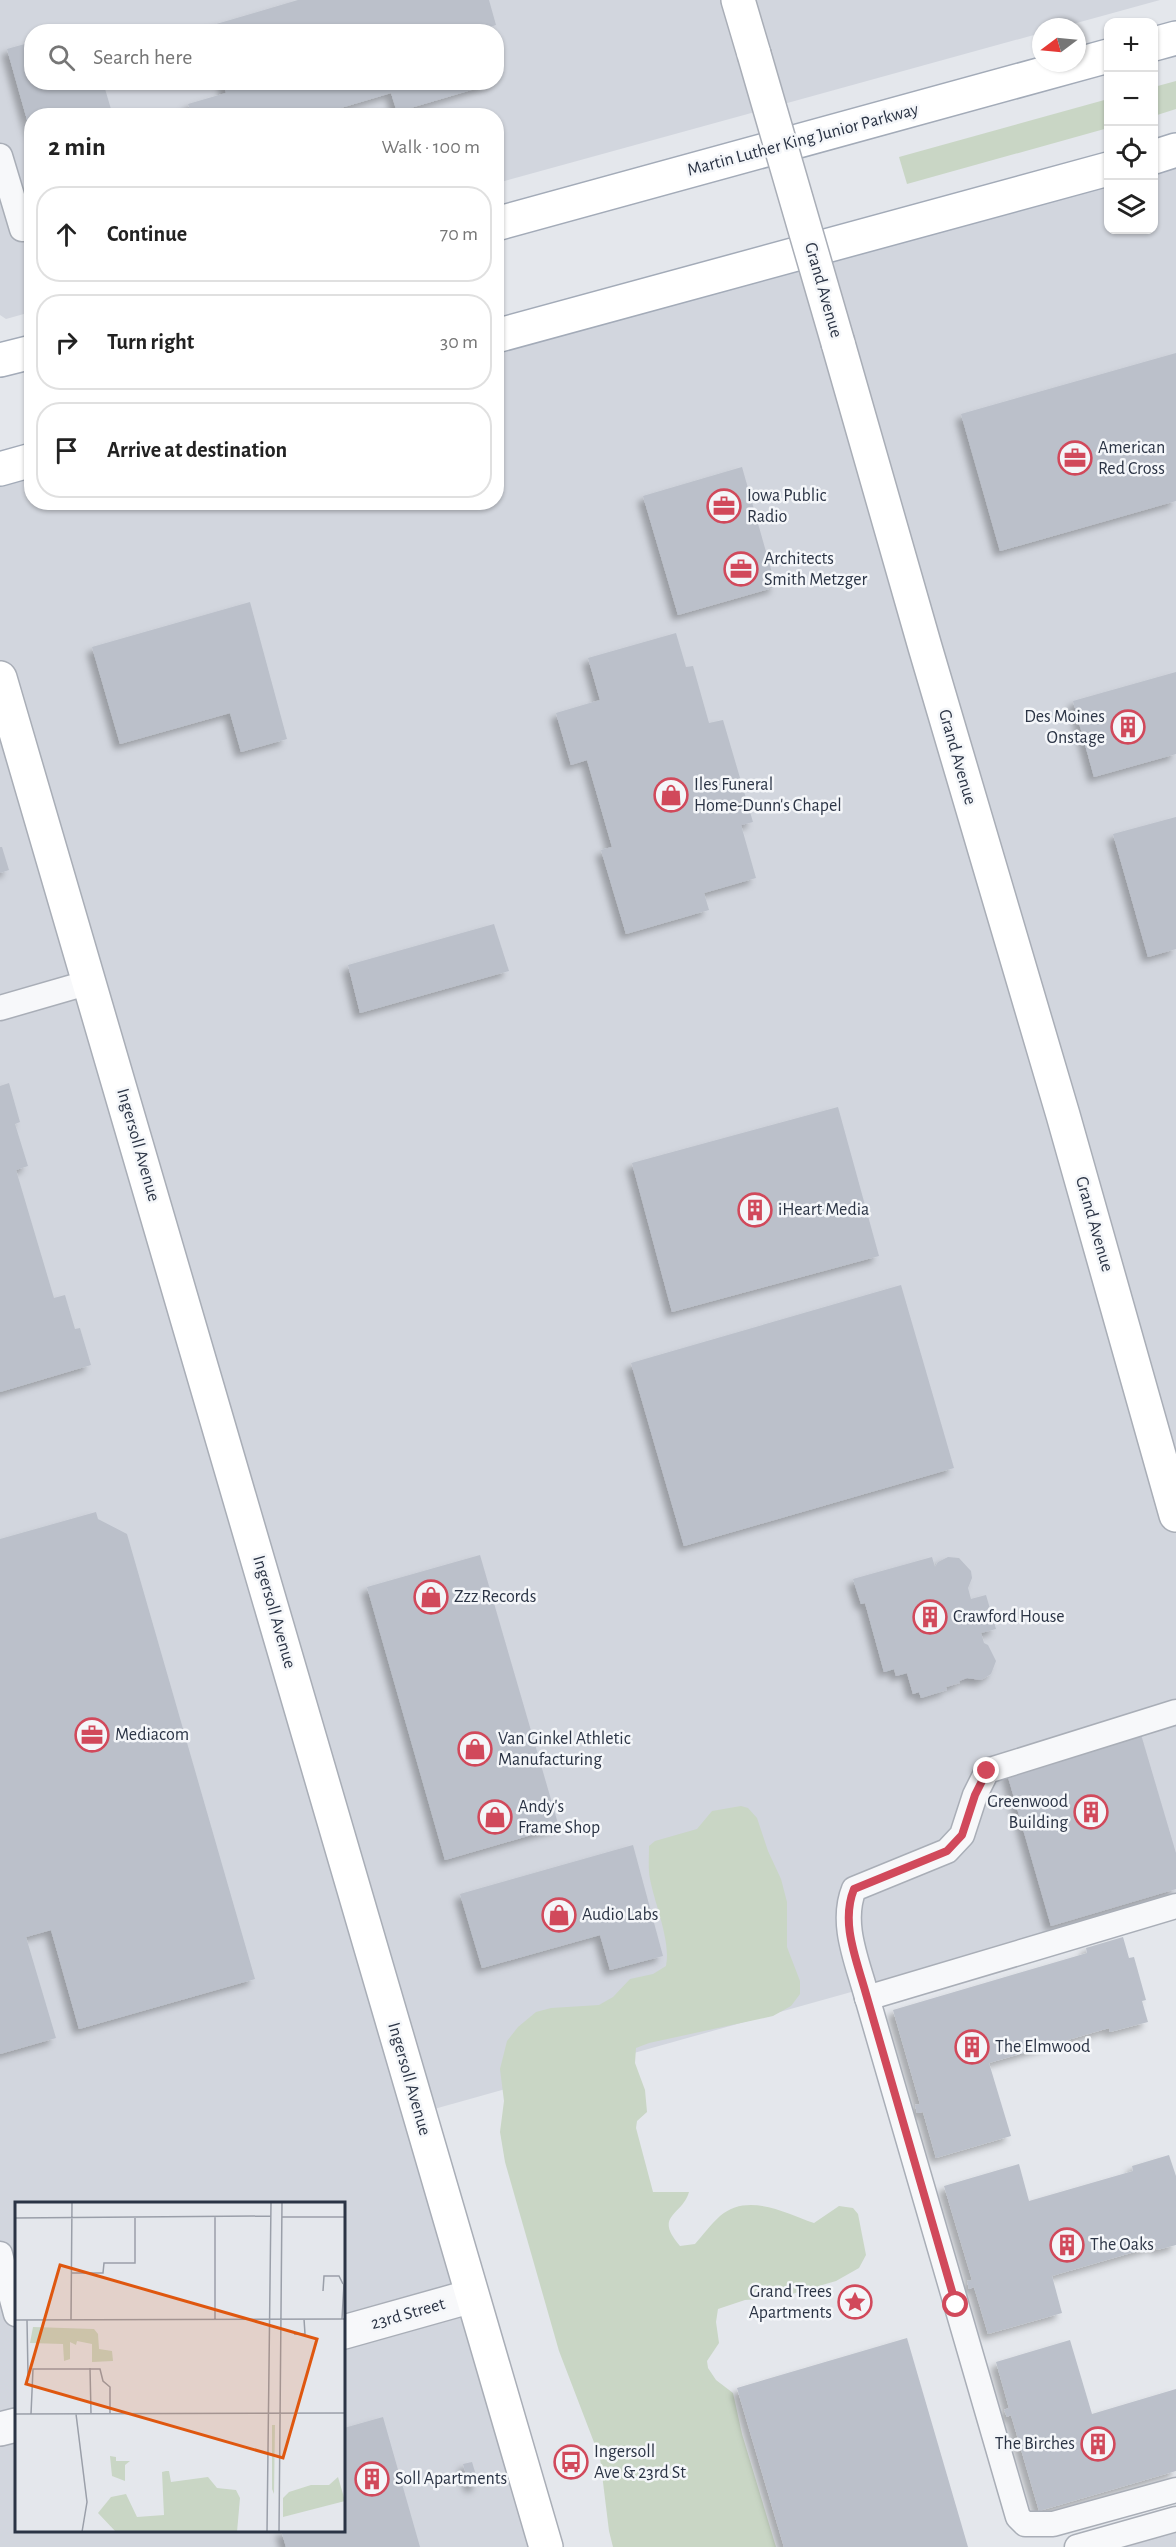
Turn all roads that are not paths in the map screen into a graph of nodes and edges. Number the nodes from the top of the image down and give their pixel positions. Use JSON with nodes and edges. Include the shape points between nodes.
{"nodes":[{"id":1,"x":738,"y":0,"type":"edge"},
{"id":2,"x":1176,"y":38,"type":"edge"},
{"id":3,"x":1158,"y":43,"type":"edge"},
{"id":4,"x":1104,"y":57,"type":"edge"},
{"id":5,"x":1176,"y":150,"type":"edge"},
{"id":6,"x":0,"y":156,"type":"edge"},
{"id":7,"x":1158,"y":156,"type":"edge"},
{"id":8,"x":1104,"y":170,"type":"edge"},
{"id":9,"x":504,"y":222,"type":"edge"},
{"id":10,"x":22,"y":230,"type":"dead end"},
{"id":11,"x":504,"y":334,"type":"edge"},
{"id":12,"x":24,"y":354,"type":"edge"},
{"id":13,"x":0,"y":360,"type":"edge"},
{"id":14,"x":24,"y":462,"type":"edge"},
{"id":15,"x":0,"y":469,"type":"edge"},
{"id":16,"x":0,"y":678,"type":"edge"},
{"id":17,"x":90,"y":982,"type":"junction"},
{"id":18,"x":0,"y":1008,"type":"edge"},
{"id":19,"x":1176,"y":1515,"type":"edge"},
{"id":20,"x":1176,"y":1712,"type":"edge"},
{"id":21,"x":1176,"y":1906,"type":"edge"},
{"id":22,"x":867,"y":1998,"type":"junction"},
{"id":23,"x":0,"y":2254,"type":"edge"},
{"id":24,"x":472,"y":2296,"type":"junction"},
{"id":25,"x":15,"y":2310,"type":"edge"},
{"id":26,"x":345,"y":2332,"type":"edge"},
{"id":27,"x":15,"y":2425,"type":"edge"},
{"id":28,"x":0,"y":2429,"type":"edge"},
{"id":29,"x":1176,"y":2490,"type":"edge"},
{"id":30,"x":1176,"y":2518,"type":"edge"},
{"id":31,"x":546,"y":2547,"type":"edge"},
{"id":32,"x":1077,"y":2547,"type":"edge"}],
"edges":[{"from":1,"to":19,"type":"main road","name":"Grand Avenue","bridge":true},
{"from":2,"to":3,"type":"main road"},
{"from":4,"to":9,"type":"main road","name":"Martin Luther King Junior Parkway"},
{"from":5,"to":7,"type":"main road"},
{"from":6,"to":10,"type":"lane"},
{"from":8,"to":11,"type":"main road"},
{"from":12,"to":13,"type":"main road"},
{"from":14,"to":15,"type":"main road"},
{"from":16,"to":17,"type":"main road","name":"Ingersoll Avenue"},
{"from":17,"to":18,"type":"lane"},
{"from":17,"to":24,"type":"main road","name":"Ingersoll Avenue"},
{"from":20,"to":22,"type":"lane","via":[[987,1771],[962,1835],[947,1851],[854,1889],[847,1905],[851,1939]]},
{"from":21,"to":22,"type":"lane"},
{"from":22,"to":29,"type":"lane","via":[[1018,2517],[1025,2524],[1053,2524]]},
{"from":23,"to":25,"type":"lane"},
{"from":24,"to":26,"type":"street","name":"23rd Street"},
{"from":24,"to":31,"type":"main road","name":"Ingersoll Avenue"},
{"from":27,"to":28,"type":"street"},
{"from":30,"to":32,"type":"lane"}]}
